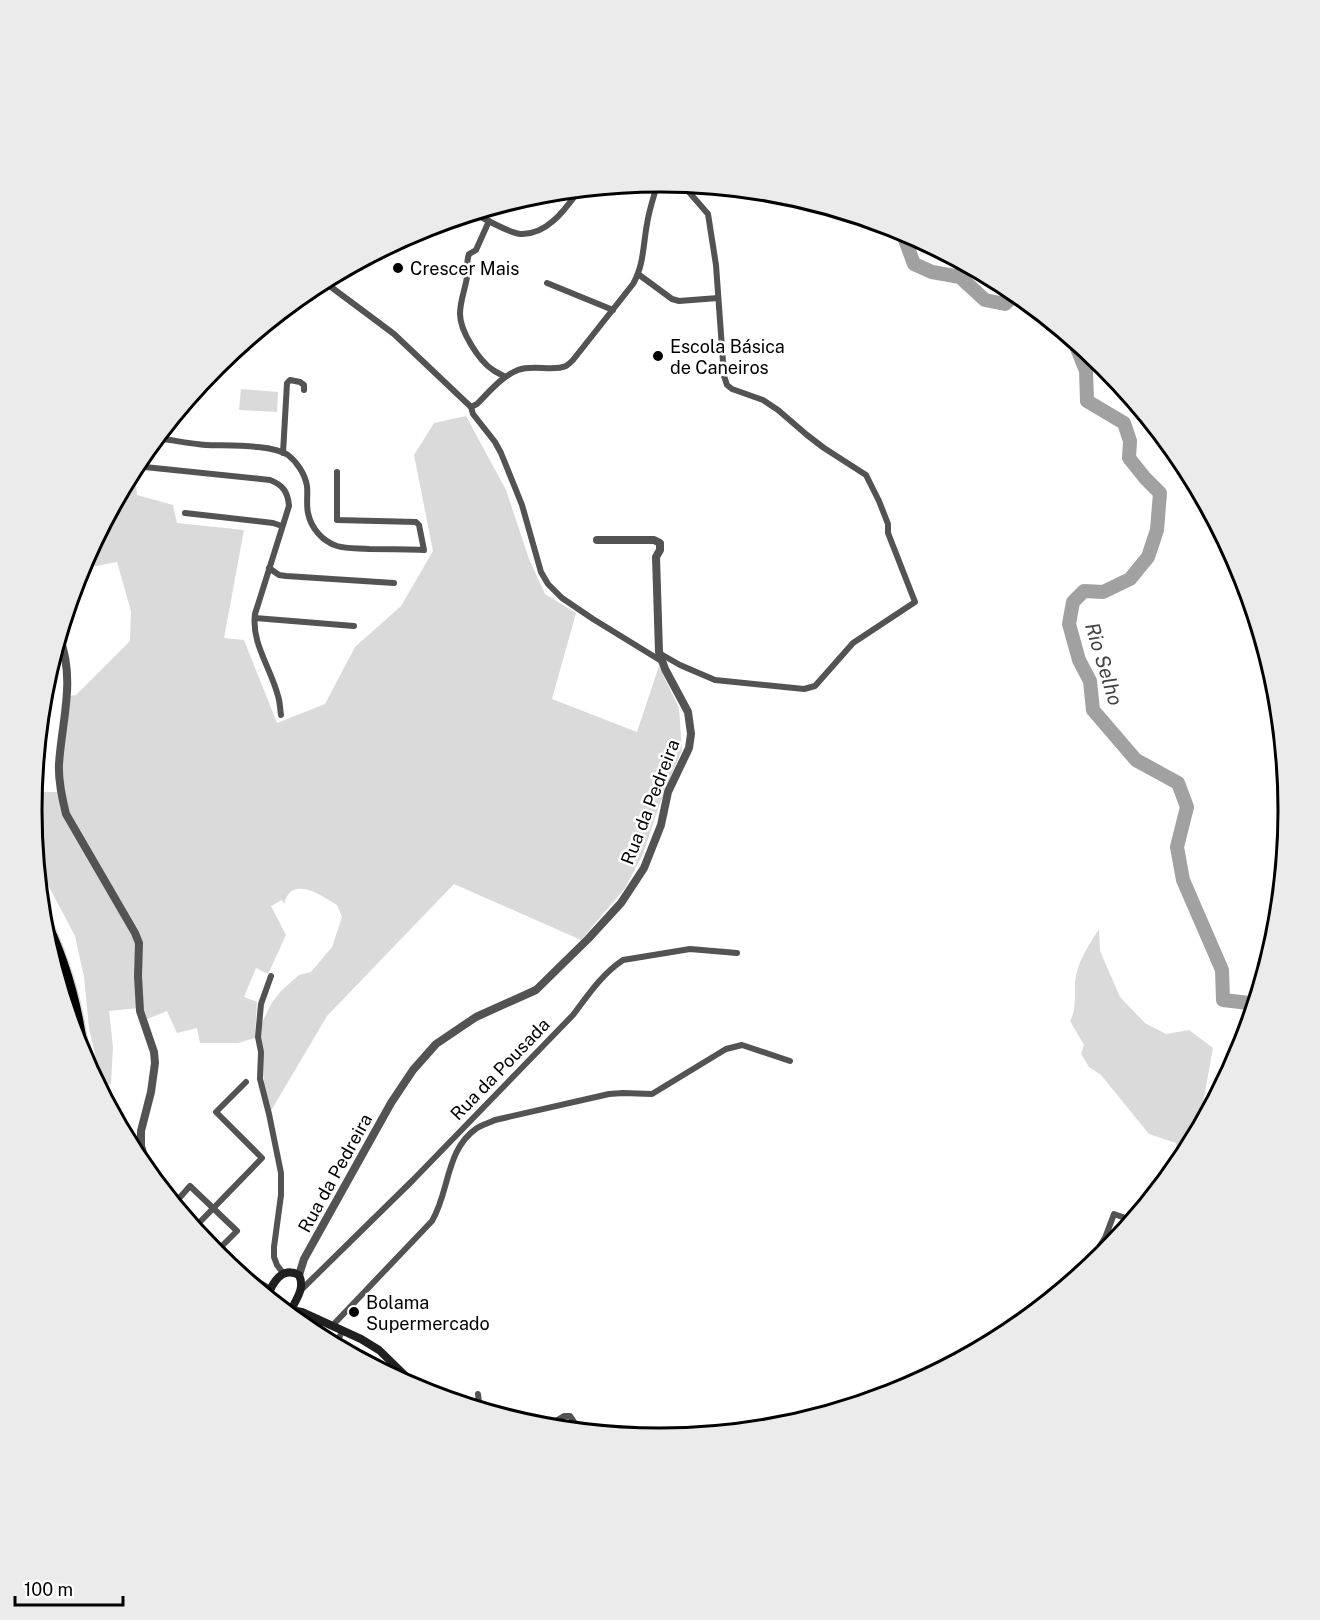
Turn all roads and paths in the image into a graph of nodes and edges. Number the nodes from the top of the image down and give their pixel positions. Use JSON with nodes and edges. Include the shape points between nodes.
{"nodes":[{"id":1,"x":655,"y":192,"type":"edge"},
{"id":2,"x":690,"y":193,"type":"edge"},
{"id":3,"x":572,"y":198,"type":"edge"},
{"id":4,"x":483,"y":218,"type":"edge"},
{"id":5,"x":489,"y":221,"type":"junction"},
{"id":6,"x":638,"y":274,"type":"junction"},
{"id":7,"x":548,"y":283,"type":"dead end"},
{"id":8,"x":331,"y":287,"type":"edge"},
{"id":9,"x":718,"y":298,"type":"junction"},
{"id":10,"x":613,"y":309,"type":"junction"},
{"id":11,"x":505,"y":376,"type":"junction"},
{"id":12,"x":304,"y":390,"type":"dead end"},
{"id":13,"x":471,"y":407,"type":"junction"},
{"id":14,"x":166,"y":439,"type":"edge"},
{"id":15,"x":283,"y":453,"type":"junction"},
{"id":16,"x":146,"y":467,"type":"edge"},
{"id":17,"x":337,"y":472,"type":"dead end"},
{"id":18,"x":185,"y":513,"type":"dead end"},
{"id":19,"x":282,"y":526,"type":"junction"},
{"id":20,"x":597,"y":540,"type":"dead end"},
{"id":21,"x":269,"y":568,"type":"junction"},
{"id":22,"x":394,"y":583,"type":"dead end"},
{"id":23,"x":255,"y":618,"type":"junction"},
{"id":24,"x":354,"y":626,"type":"dead end"},
{"id":25,"x":64,"y":647,"type":"edge"},
{"id":26,"x":659,"y":652,"type":"junction"},
{"id":27,"x":663,"y":662,"type":"junction"},
{"id":28,"x":281,"y":715,"type":"dead end"},
{"id":29,"x":59,"y":952,"type":"edge"},
{"id":30,"x":737,"y":953,"type":"dead end"},
{"id":31,"x":271,"y":976,"type":"dead end"},
{"id":32,"x":78,"y":1017,"type":"edge"},
{"id":33,"x":790,"y":1061,"type":"dead end"},
{"id":34,"x":246,"y":1082,"type":"dead end"},
{"id":35,"x":141,"y":1145,"type":"edge"},
{"id":36,"x":180,"y":1198,"type":"edge"},
{"id":37,"x":213,"y":1208,"type":"junction"},
{"id":38,"x":1124,"y":1218,"type":"edge"},
{"id":39,"x":200,"y":1222,"type":"edge"},
{"id":40,"x":1106,"y":1237,"type":"edge"},
{"id":41,"x":222,"y":1246,"type":"edge"},
{"id":42,"x":283,"y":1273,"type":"junction"},
{"id":43,"x":297,"y":1275,"type":"junction"},
{"id":44,"x":314,"y":1279,"type":"junction"},
{"id":45,"x":271,"y":1290,"type":"edge"},
{"id":46,"x":300,"y":1293,"type":"junction"},
{"id":47,"x":292,"y":1306,"type":"edge"},
{"id":48,"x":302,"y":1312,"type":"joint"},
{"id":49,"x":332,"y":1326,"type":"junction"},
{"id":50,"x":342,"y":1331,"type":"junction"},
{"id":51,"x":339,"y":1338,"type":"edge"},
{"id":52,"x":399,"y":1370,"type":"edge"},
{"id":53,"x":478,"y":1394,"type":"dead end"},
{"id":54,"x":479,"y":1400,"type":"edge"},
{"id":55,"x":558,"y":1419,"type":"edge"},
{"id":56,"x":574,"y":1422,"type":"edge"}],
"edges":[{"from":1,"to":6,"type":"street"},
{"from":2,"to":9,"type":"street","via":[[708,214]]},
{"from":3,"to":5,"type":"street","via":[[549,224],[532,232],[520,234]]},
{"from":4,"to":5,"type":"street"},
{"from":5,"to":11,"type":"street","via":[[466,262],[460,316],[475,350],[491,369]]},
{"from":6,"to":9,"type":"street","via":[[672,299]]},
{"from":6,"to":10,"type":"street"},
{"from":7,"to":10,"type":"street"},
{"from":8,"to":13,"type":"street","via":[[394,334]]},
{"from":9,"to":26,"type":"street","via":[[727,385],[763,400],[866,475],[882,508],[915,602],[853,643],[815,686],[804,689],[715,680]]},
{"from":10,"to":11,"type":"street","via":[[566,366],[524,368]]},
{"from":11,"to":13,"type":"street"},
{"from":12,"to":15,"type":"street","via":[[300,382],[287,383]]},
{"from":13,"to":27,"type":"street","via":[[501,453],[548,584],[562,598]]},
{"from":14,"to":15,"type":"street","via":[[268,448]]},
{"from":15,"to":17,"type":"street","via":[[290,456],[304,476],[308,513],[316,532],[326,541],[350,548],[424,550],[416,522],[337,520]]},
{"from":16,"to":19,"type":"street","via":[[278,483],[285,489],[289,506]]},
{"from":18,"to":19,"type":"street"},
{"from":19,"to":21,"type":"street"},
{"from":20,"to":26,"type":"street","name":"Rua da Pedreira","via":[[660,543],[656,557]]},
{"from":21,"to":22,"type":"street","via":[[286,576]]},
{"from":21,"to":23,"type":"street"},
{"from":23,"to":24,"type":"street"},
{"from":23,"to":28,"type":"street","via":[[254,631],[278,695]]},
{"from":25,"to":35,"type":"street","via":[[68,696],[59,765],[66,814],[139,943],[140,1011],[155,1063]]},
{"from":26,"to":27,"type":"street","name":"Rua da Pedreira"},
{"from":27,"to":43,"type":"street","name":"Rua da Pedreira","via":[[688,712],[691,734],[644,868],[621,903],[536,990],[476,1017],[436,1044],[413,1070],[390,1103]]},
{"from":29,"to":32,"type":"highway"},
{"from":30,"to":44,"type":"street","name":"Rua da Pousada","via":[[690,949],[623,960],[615,966],[592,988],[573,1015]]},
{"from":31,"to":42,"type":"street","via":[[261,1004],[258,1037],[260,1079],[281,1173],[274,1257]]},
{"from":33,"to":49,"type":"street","via":[[742,1045],[726,1049],[652,1094],[609,1095],[495,1120],[477,1128],[456,1152],[432,1221]]},
{"from":34,"to":37,"type":"street","via":[[216,1112],[262,1158]]},
{"from":36,"to":37,"type":"street","via":[[190,1186]]},
{"from":37,"to":39,"type":"street"},
{"from":37,"to":41,"type":"street","via":[[237,1231]]},
{"from":38,"to":40,"type":"street","via":[[1114,1214]]},
{"from":42,"to":43,"type":"main road"},
{"from":42,"to":45,"type":"main road"},
{"from":43,"to":44,"type":"street","via":[[307,1281]]},
{"from":43,"to":46,"type":"main road"},
{"from":44,"to":46,"type":"street","name":"Rua da Pousada"},
{"from":46,"to":47,"type":"main road"},
{"from":46,"to":48,"type":"main road"},
{"from":48,"to":49,"type":"main road"},
{"from":49,"to":50,"type":"main road"},
{"from":50,"to":51,"type":"street"},
{"from":50,"to":52,"type":"main road","via":[[379,1350]]},
{"from":53,"to":54,"type":"street"},
{"from":55,"to":56,"type":"street","via":[[570,1416]]}]}
